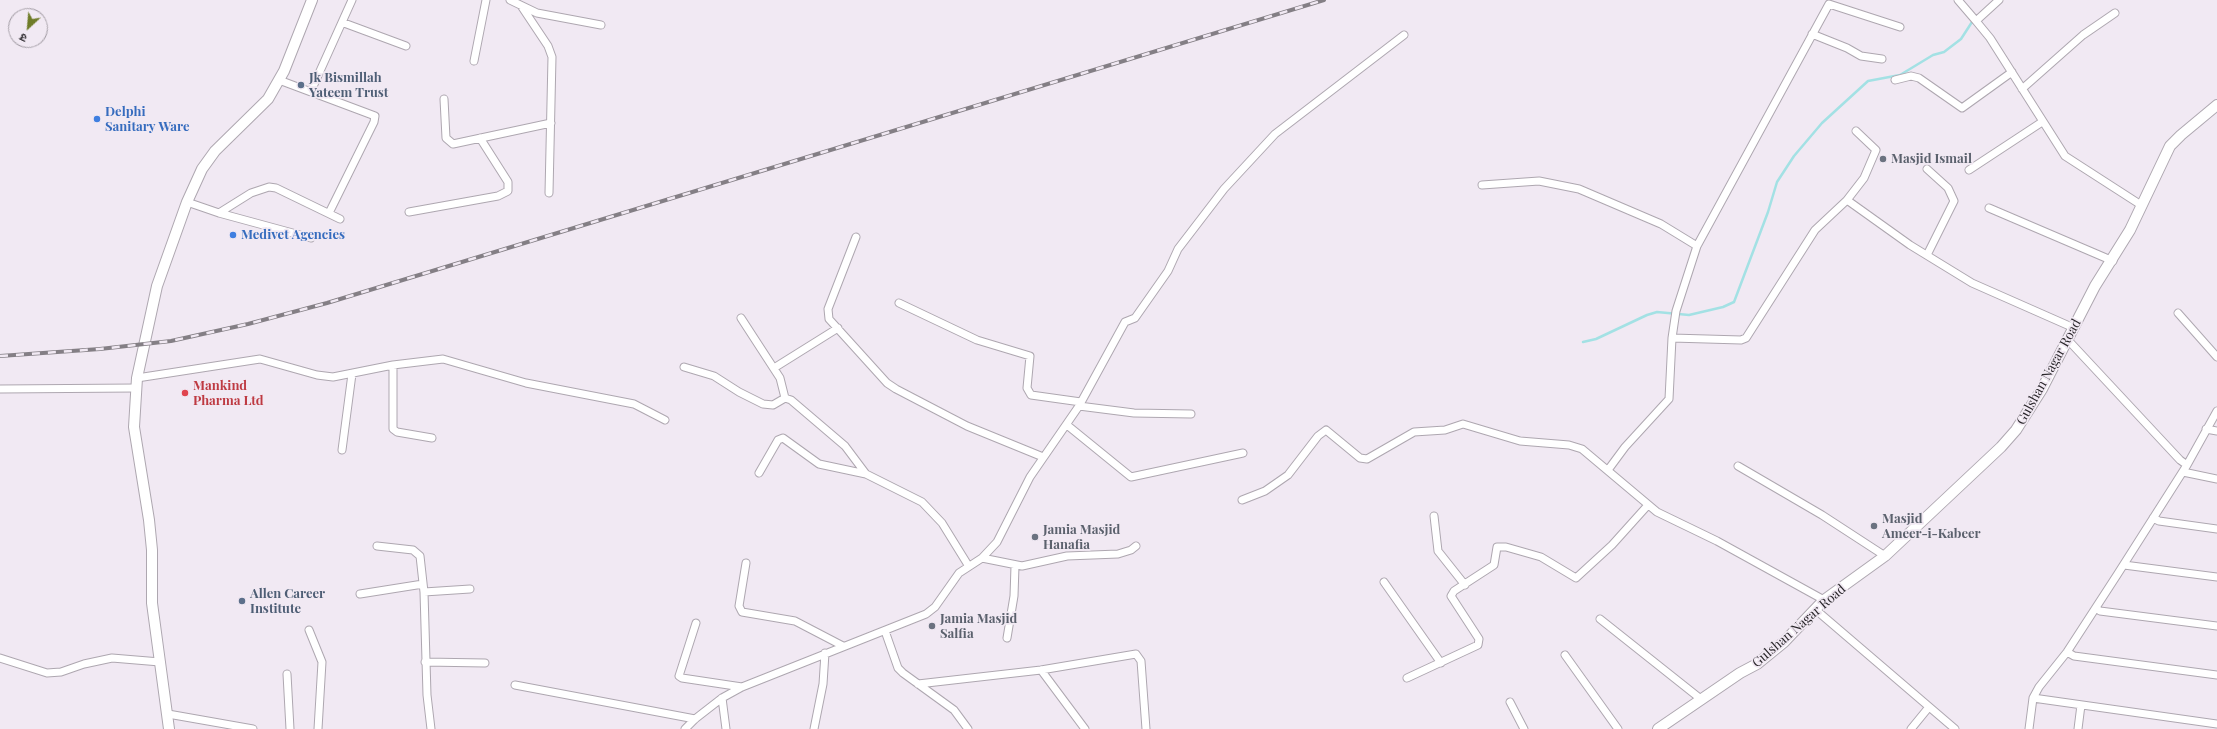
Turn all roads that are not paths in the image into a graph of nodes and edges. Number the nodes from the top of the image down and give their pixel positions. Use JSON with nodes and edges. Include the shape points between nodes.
{"nodes":[{"id":1,"x":312,"y":0,"type":"edge"},
{"id":2,"x":352,"y":0,"type":"edge"},
{"id":3,"x":486,"y":0,"type":"edge"},
{"id":4,"x":510,"y":0,"type":"edge"},
{"id":5,"x":1958,"y":0,"type":"edge"},
{"id":6,"x":1999,"y":0,"type":"edge"},
{"id":7,"x":522,"y":6,"type":"junction"},
{"id":8,"x":2115,"y":13,"type":"dead end"},
{"id":9,"x":1976,"y":21,"type":"junction"},
{"id":10,"x":344,"y":23,"type":"junction"},
{"id":11,"x":601,"y":25,"type":"dead end"},
{"id":12,"x":1900,"y":27,"type":"dead end"},
{"id":13,"x":1812,"y":34,"type":"junction"},
{"id":14,"x":1404,"y":35,"type":"dead end"},
{"id":15,"x":406,"y":46,"type":"dead end"},
{"id":16,"x":1882,"y":59,"type":"dead end"},
{"id":17,"x":474,"y":61,"type":"dead end"},
{"id":18,"x":2012,"y":72,"type":"junction"},
{"id":19,"x":279,"y":80,"type":"junction"},
{"id":20,"x":1894,"y":80,"type":"dead end"},
{"id":21,"x":2022,"y":89,"type":"junction"},
{"id":22,"x":311,"y":91,"type":"junction"},
{"id":23,"x":444,"y":99,"type":"dead end"},
{"id":24,"x":2217,"y":105,"type":"edge"},
{"id":25,"x":2042,"y":122,"type":"junction"},
{"id":26,"x":551,"y":123,"type":"junction"},
{"id":27,"x":1856,"y":131,"type":"dead end"},
{"id":28,"x":480,"y":138,"type":"junction"},
{"id":29,"x":1927,"y":170,"type":"dead end"},
{"id":30,"x":1969,"y":170,"type":"dead end"},
{"id":31,"x":1482,"y":185,"type":"dead end"},
{"id":32,"x":550,"y":194,"type":"dead end"},
{"id":33,"x":1847,"y":200,"type":"junction"},
{"id":34,"x":187,"y":202,"type":"junction"},
{"id":35,"x":2141,"y":205,"type":"junction"},
{"id":36,"x":1989,"y":208,"type":"dead end"},
{"id":37,"x":409,"y":212,"type":"dead end"},
{"id":38,"x":219,"y":213,"type":"junction"},
{"id":39,"x":328,"y":213,"type":"junction"},
{"id":40,"x":340,"y":219,"type":"dead end"},
{"id":41,"x":856,"y":237,"type":"dead end"},
{"id":42,"x":311,"y":238,"type":"dead end"},
{"id":43,"x":1697,"y":246,"type":"junction"},
{"id":44,"x":1927,"y":255,"type":"junction"},
{"id":45,"x":2113,"y":261,"type":"junction"},
{"id":46,"x":899,"y":303,"type":"dead end"},
{"id":47,"x":2178,"y":313,"type":"dead end"},
{"id":48,"x":741,"y":318,"type":"dead end"},
{"id":49,"x":838,"y":328,"type":"junction"},
{"id":50,"x":2074,"y":328,"type":"junction"},
{"id":51,"x":1672,"y":338,"type":"junction"},
{"id":52,"x":2068,"y":340,"type":"junction"},
{"id":53,"x":2217,"y":357,"type":"edge"},
{"id":54,"x":393,"y":366,"type":"junction"},
{"id":55,"x":684,"y":367,"type":"dead end"},
{"id":56,"x":774,"y":368,"type":"junction"},
{"id":57,"x":352,"y":374,"type":"junction"},
{"id":58,"x":137,"y":383,"type":"junction"},
{"id":59,"x":0,"y":389,"type":"edge"},
{"id":60,"x":785,"y":398,"type":"junction"},
{"id":61,"x":1080,"y":404,"type":"junction"},
{"id":62,"x":2217,"y":411,"type":"edge"},
{"id":63,"x":1191,"y":414,"type":"dead end"},
{"id":64,"x":665,"y":420,"type":"dead end"},
{"id":65,"x":1067,"y":425,"type":"junction"},
{"id":66,"x":2206,"y":429,"type":"junction"},
{"id":67,"x":2217,"y":431,"type":"edge"},
{"id":68,"x":432,"y":438,"type":"dead end"},
{"id":69,"x":342,"y":450,"type":"dead end"},
{"id":70,"x":1243,"y":453,"type":"dead end"},
{"id":71,"x":1043,"y":457,"type":"junction"},
{"id":72,"x":2187,"y":465,"type":"junction"},
{"id":73,"x":1738,"y":466,"type":"dead end"},
{"id":74,"x":1608,"y":470,"type":"junction"},
{"id":75,"x":2183,"y":472,"type":"junction"},
{"id":76,"x":759,"y":473,"type":"dead end"},
{"id":77,"x":866,"y":474,"type":"junction"},
{"id":78,"x":2217,"y":479,"type":"edge"},
{"id":79,"x":1242,"y":500,"type":"dead end"},
{"id":80,"x":1648,"y":505,"type":"junction"},
{"id":81,"x":1434,"y":516,"type":"dead end"},
{"id":82,"x":2153,"y":518,"type":"junction"},
{"id":83,"x":2217,"y":528,"type":"edge"},
{"id":84,"x":376,"y":546,"type":"dead end"},
{"id":85,"x":1136,"y":546,"type":"dead end"},
{"id":86,"x":1885,"y":556,"type":"junction"},
{"id":87,"x":982,"y":558,"type":"junction"},
{"id":88,"x":746,"y":562,"type":"dead end"},
{"id":89,"x":968,"y":565,"type":"junction"},
{"id":90,"x":2124,"y":565,"type":"junction"},
{"id":91,"x":1015,"y":566,"type":"junction"},
{"id":92,"x":2217,"y":577,"type":"edge"},
{"id":93,"x":1384,"y":582,"type":"dead end"},
{"id":94,"x":423,"y":584,"type":"junction"},
{"id":95,"x":1465,"y":585,"type":"junction"},
{"id":96,"x":470,"y":589,"type":"dead end"},
{"id":97,"x":424,"y":592,"type":"junction"},
{"id":98,"x":360,"y":594,"type":"dead end"},
{"id":99,"x":1824,"y":600,"type":"junction"},
{"id":100,"x":2096,"y":608,"type":"junction"},
{"id":101,"x":1816,"y":610,"type":"junction"},
{"id":102,"x":1600,"y":619,"type":"dead end"},
{"id":103,"x":696,"y":624,"type":"dead end"},
{"id":104,"x":2217,"y":626,"type":"edge"},
{"id":105,"x":309,"y":630,"type":"dead end"},
{"id":106,"x":885,"y":631,"type":"junction"},
{"id":107,"x":1007,"y":638,"type":"dead end"},
{"id":108,"x":843,"y":646,"type":"junction"},
{"id":109,"x":2067,"y":652,"type":"junction"},
{"id":110,"x":825,"y":653,"type":"junction"},
{"id":111,"x":1565,"y":655,"type":"dead end"},
{"id":112,"x":0,"y":658,"type":"edge"},
{"id":113,"x":160,"y":662,"type":"junction"},
{"id":114,"x":425,"y":662,"type":"junction"},
{"id":115,"x":485,"y":663,"type":"dead end"},
{"id":116,"x":1441,"y":663,"type":"junction"},
{"id":117,"x":1041,"y":670,"type":"junction"},
{"id":118,"x":287,"y":674,"type":"dead end"},
{"id":119,"x":2217,"y":674,"type":"edge"},
{"id":120,"x":1408,"y":678,"type":"dead end"},
{"id":121,"x":918,"y":684,"type":"junction"},
{"id":122,"x":515,"y":685,"type":"dead end"},
{"id":123,"x":742,"y":687,"type":"junction"},
{"id":124,"x":722,"y":698,"type":"junction"},
{"id":125,"x":2033,"y":698,"type":"junction"},
{"id":126,"x":1702,"y":700,"type":"junction"},
{"id":127,"x":1510,"y":702,"type":"dead end"},
{"id":128,"x":2081,"y":705,"type":"junction"},
{"id":129,"x":1929,"y":707,"type":"junction"},
{"id":130,"x":168,"y":714,"type":"junction"},
{"id":131,"x":695,"y":719,"type":"junction"},
{"id":132,"x":2212,"y":725,"type":"edge"},
{"id":133,"x":1951,"y":728,"type":"edge"},
{"id":134,"x":169,"y":729,"type":"edge"},
{"id":135,"x":253,"y":729,"type":"edge"},
{"id":136,"x":290,"y":729,"type":"edge"},
{"id":137,"x":318,"y":729,"type":"edge"},
{"id":138,"x":431,"y":729,"type":"edge"},
{"id":139,"x":685,"y":729,"type":"edge"},
{"id":140,"x":726,"y":729,"type":"edge"},
{"id":141,"x":814,"y":729,"type":"edge"},
{"id":142,"x":968,"y":729,"type":"edge"},
{"id":143,"x":1085,"y":729,"type":"edge"},
{"id":144,"x":1146,"y":729,"type":"edge"},
{"id":145,"x":1524,"y":729,"type":"edge"},
{"id":146,"x":1618,"y":729,"type":"edge"},
{"id":147,"x":1658,"y":729,"type":"edge"},
{"id":148,"x":1911,"y":729,"type":"edge"},
{"id":149,"x":2029,"y":729,"type":"edge"},
{"id":150,"x":2078,"y":729,"type":"edge"}],
"edges":[{"from":1,"to":19,"type":"street"},
{"from":2,"to":10,"type":"street"},
{"from":3,"to":17,"type":"street"},
{"from":4,"to":7,"type":"street"},
{"from":5,"to":9,"type":"street"},
{"from":6,"to":9,"type":"street"},
{"from":7,"to":11,"type":"street","via":[[543,15]]},
{"from":7,"to":26,"type":"street","via":[[548,46],[552,57]]},
{"from":8,"to":21,"type":"street","via":[[2083,35]]},
{"from":9,"to":18,"type":"street"},
{"from":10,"to":15,"type":"street"},
{"from":10,"to":22,"type":"street"},
{"from":12,"to":13,"type":"street","via":[[1829,4]]},
{"from":13,"to":16,"type":"street","via":[[1861,56]]},
{"from":13,"to":43,"type":"street"},
{"from":14,"to":61,"type":"street","via":[[1275,134],[1224,189],[1178,249],[1168,271],[1135,318],[1125,322]]},
{"from":18,"to":20,"type":"street","via":[[1962,108],[1919,78],[1911,76]]},
{"from":18,"to":21,"type":"street"},
{"from":19,"to":22,"type":"street"},
{"from":19,"to":34,"type":"street","via":[[268,99],[215,151],[202,169]]},
{"from":21,"to":25,"type":"street"},
{"from":22,"to":39,"type":"street","via":[[375,116]]},
{"from":23,"to":28,"type":"street","via":[[448,141],[453,144]]},
{"from":24,"to":35,"type":"street","name":"Gulshan Nagar Road","via":[[2170,146]]},
{"from":25,"to":30,"type":"street"},
{"from":25,"to":35,"type":"street","via":[[2065,156]]},
{"from":26,"to":28,"type":"street"},
{"from":26,"to":32,"type":"street"},
{"from":27,"to":33,"type":"street","via":[[1876,150],[1864,178]]},
{"from":28,"to":37,"type":"street","via":[[508,182],[508,191],[498,196]]},
{"from":29,"to":44,"type":"street","via":[[1948,188],[1954,201]]},
{"from":31,"to":43,"type":"street","via":[[1539,181],[1579,189],[1661,224]]},
{"from":33,"to":44,"type":"street"},
{"from":33,"to":51,"type":"street","via":[[1815,230],[1746,338]]},
{"from":34,"to":38,"type":"street"},
{"from":34,"to":58,"type":"street","via":[[157,286]]},
{"from":35,"to":45,"type":"street","name":"Gulshan Nagar Road"},
{"from":36,"to":45,"type":"street"},
{"from":38,"to":39,"type":"street","via":[[251,193],[269,187]]},
{"from":38,"to":42,"type":"street"},
{"from":39,"to":40,"type":"street"},
{"from":41,"to":49,"type":"street","via":[[827,313]]},
{"from":43,"to":51,"type":"street","via":[[1676,311]]},
{"from":44,"to":50,"type":"street","via":[[1972,283]]},
{"from":45,"to":50,"type":"street","name":"Gulshan Nagar Road","via":[[2095,286]]},
{"from":46,"to":61,"type":"street","via":[[977,340],[1030,356],[1027,388],[1031,395]]},
{"from":47,"to":53,"type":"street"},
{"from":48,"to":56,"type":"street"},
{"from":49,"to":56,"type":"street"},
{"from":49,"to":71,"type":"street","via":[[887,383],[896,389],[967,426]]},
{"from":50,"to":52,"type":"street","name":"Gulshan Nagar Road"},
{"from":51,"to":74,"type":"street","via":[[1669,399],[1625,447]]},
{"from":52,"to":72,"type":"street"},
{"from":52,"to":86,"type":"street","name":"Gulshan Nagar Road","via":[[2042,389],[2016,430]]},
{"from":54,"to":57,"type":"street"},
{"from":54,"to":64,"type":"street","via":[[443,359],[526,383],[634,404]]},
{"from":54,"to":68,"type":"street","via":[[393,429],[397,432]]},
{"from":55,"to":60,"type":"street","via":[[714,376],[763,404],[773,405]]},
{"from":56,"to":60,"type":"street","via":[[782,382]]},
{"from":57,"to":58,"type":"street","via":[[333,377],[317,375],[260,359]]},
{"from":57,"to":69,"type":"street"},
{"from":58,"to":59,"type":"street"},
{"from":58,"to":113,"type":"street","via":[[134,427],[150,520],[152,603]]},
{"from":60,"to":77,"type":"street","via":[[791,400],[845,446]]},
{"from":61,"to":63,"type":"street","via":[[1134,413]]},
{"from":61,"to":65,"type":"street"},
{"from":62,"to":66,"type":"street"},
{"from":65,"to":70,"type":"street","via":[[1131,477]]},
{"from":65,"to":71,"type":"street"},
{"from":66,"to":67,"type":"street"},
{"from":66,"to":72,"type":"street"},
{"from":71,"to":87,"type":"street","via":[[1024,488],[1000,538]]},
{"from":72,"to":75,"type":"street"},
{"from":73,"to":86,"type":"street","via":[[1822,515]]},
{"from":74,"to":79,"type":"street","via":[[1582,449],[1569,445],[1520,441],[1463,424],[1445,430],[1414,432],[1367,458],[1360,458],[1326,430],[1318,436],[1288,475],[1265,491]]},
{"from":74,"to":80,"type":"street"},
{"from":75,"to":78,"type":"street"},
{"from":75,"to":82,"type":"street"},
{"from":76,"to":77,"type":"street","via":[[780,437],[819,464]]},
{"from":77,"to":89,"type":"street","via":[[922,502],[942,523]]},
{"from":80,"to":95,"type":"street","via":[[1612,545],[1576,578],[1541,557],[1497,547],[1494,565]]},
{"from":80,"to":99,"type":"street"},
{"from":81,"to":95,"type":"street","via":[[1438,551]]},
{"from":82,"to":83,"type":"street"},
{"from":82,"to":90,"type":"street"},
{"from":84,"to":94,"type":"street","via":[[416,551],[420,556]]},
{"from":85,"to":91,"type":"street","via":[[1118,554],[1067,556],[1028,566]]},
{"from":86,"to":99,"type":"street","name":"Gulshan Nagar Road"},
{"from":87,"to":89,"type":"street"},
{"from":87,"to":91,"type":"street"},
{"from":88,"to":108,"type":"street","via":[[739,606],[742,612],[777,616],[799,622]]},
{"from":89,"to":106,"type":"street","via":[[954,578],[940,601],[930,611]]},
{"from":90,"to":92,"type":"street"},
{"from":90,"to":100,"type":"street"},
{"from":91,"to":107,"type":"street","via":[[1014,596]]},
{"from":93,"to":116,"type":"street"},
{"from":94,"to":97,"type":"street"},
{"from":94,"to":98,"type":"street"},
{"from":95,"to":116,"type":"street","via":[[1454,591],[1451,596],[1480,642],[1476,647]]},
{"from":96,"to":97,"type":"street"},
{"from":97,"to":114,"type":"street"},
{"from":99,"to":101,"type":"street","name":"Gulshan Nagar Road"},
{"from":100,"to":104,"type":"street","via":[[2100,611]]},
{"from":100,"to":109,"type":"street"},
{"from":101,"to":126,"type":"street","name":"Gulshan Nagar Road","via":[[1757,664]]},
{"from":101,"to":129,"type":"street"},
{"from":102,"to":126,"type":"street"},
{"from":103,"to":123,"type":"street","via":[[679,676]]},
{"from":105,"to":137,"type":"street","via":[[322,662]]},
{"from":106,"to":108,"type":"street"},
{"from":106,"to":121,"type":"street","via":[[898,668]]},
{"from":108,"to":110,"type":"street"},
{"from":109,"to":119,"type":"street","via":[[2074,656]]},
{"from":109,"to":125,"type":"street"},
{"from":110,"to":123,"type":"street"},
{"from":110,"to":141,"type":"street","via":[[823,684]]},
{"from":111,"to":146,"type":"street"},
{"from":112,"to":113,"type":"street","via":[[47,673],[61,672],[112,658]]},
{"from":113,"to":130,"type":"street"},
{"from":114,"to":115,"type":"street"},
{"from":114,"to":138,"type":"street"},
{"from":116,"to":120,"type":"street"},
{"from":117,"to":121,"type":"street"},
{"from":117,"to":143,"type":"street"},
{"from":117,"to":144,"type":"street","via":[[1136,654],[1141,661]]},
{"from":118,"to":136,"type":"street"},
{"from":121,"to":142,"type":"street","via":[[954,710]]},
{"from":122,"to":131,"type":"street"},
{"from":123,"to":124,"type":"street"},
{"from":124,"to":131,"type":"street"},
{"from":124,"to":140,"type":"street"},
{"from":125,"to":128,"type":"street"},
{"from":125,"to":149,"type":"street"},
{"from":126,"to":147,"type":"street","name":"Gulshan Nagar Road"},
{"from":127,"to":145,"type":"street"},
{"from":128,"to":132,"type":"street"},
{"from":128,"to":150,"type":"street"},
{"from":129,"to":133,"type":"street"},
{"from":129,"to":148,"type":"street"},
{"from":130,"to":134,"type":"street"},
{"from":130,"to":135,"type":"street"},
{"from":131,"to":139,"type":"street"}]}
